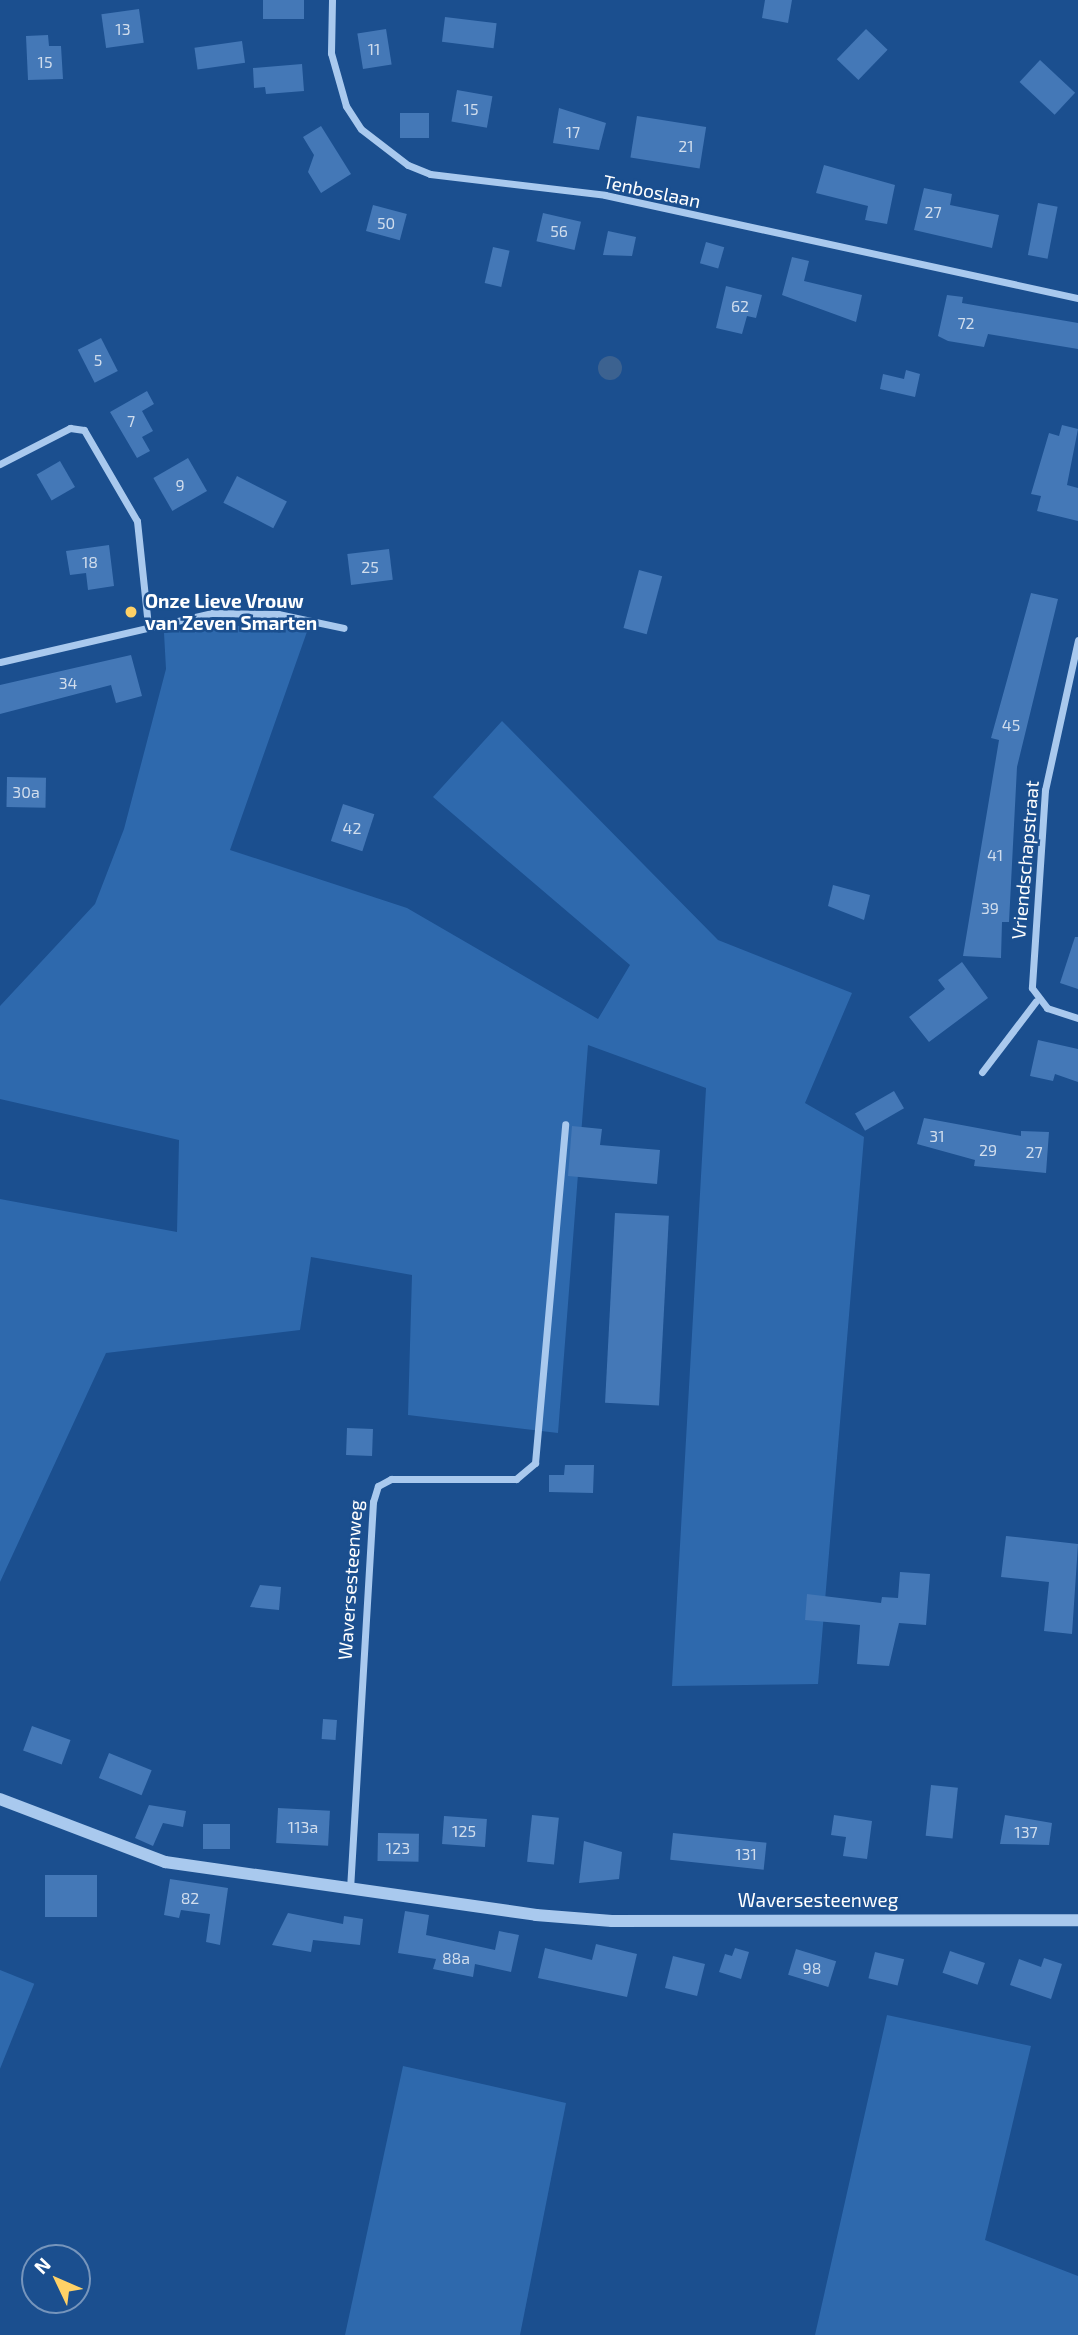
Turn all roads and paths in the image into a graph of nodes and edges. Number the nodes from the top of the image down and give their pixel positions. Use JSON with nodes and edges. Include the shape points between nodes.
{"nodes":[{"id":1,"x":332,"y":0,"type":"edge"},
{"id":2,"x":1078,"y":298,"type":"edge"},
{"id":3,"x":0,"y":464,"type":"edge"},
{"id":4,"x":148,"y":625,"type":"junction"},
{"id":5,"x":344,"y":628,"type":"dead end"},
{"id":6,"x":1078,"y":640,"type":"edge"},
{"id":7,"x":0,"y":662,"type":"edge"},
{"id":8,"x":1036,"y":1001,"type":"junction"},
{"id":9,"x":1078,"y":1018,"type":"edge"},
{"id":10,"x":982,"y":1072,"type":"dead end"},
{"id":11,"x":565,"y":1124,"type":"dead end"},
{"id":12,"x":0,"y":1799,"type":"edge"},
{"id":13,"x":350,"y":1889,"type":"junction"},
{"id":14,"x":1078,"y":1920,"type":"edge"}],
"edges":[{"from":1,"to":2,"type":"street","name":"Tenboslaan","via":[[331,52],[346,106],[385,151],[430,174],[605,195]]},
{"from":3,"to":4,"type":"street","via":[[79,427],[137,521]]},
{"from":4,"to":5,"type":"street","via":[[249,612]]},
{"from":4,"to":7,"type":"street"},
{"from":6,"to":8,"type":"street","name":"Vriendschapstraat","via":[[1040,828]]},
{"from":8,"to":9,"type":"street"},
{"from":8,"to":10,"type":"street"},
{"from":11,"to":13,"type":"street","name":"Waversesteenweg","via":[[535,1463],[516,1479],[391,1479],[378,1486],[373,1502]]},
{"from":12,"to":13,"type":"street","name":"Waversesteenweg","via":[[165,1862]]},
{"from":13,"to":14,"type":"street","name":"Waversesteenweg","via":[[612,1921]]}]}
